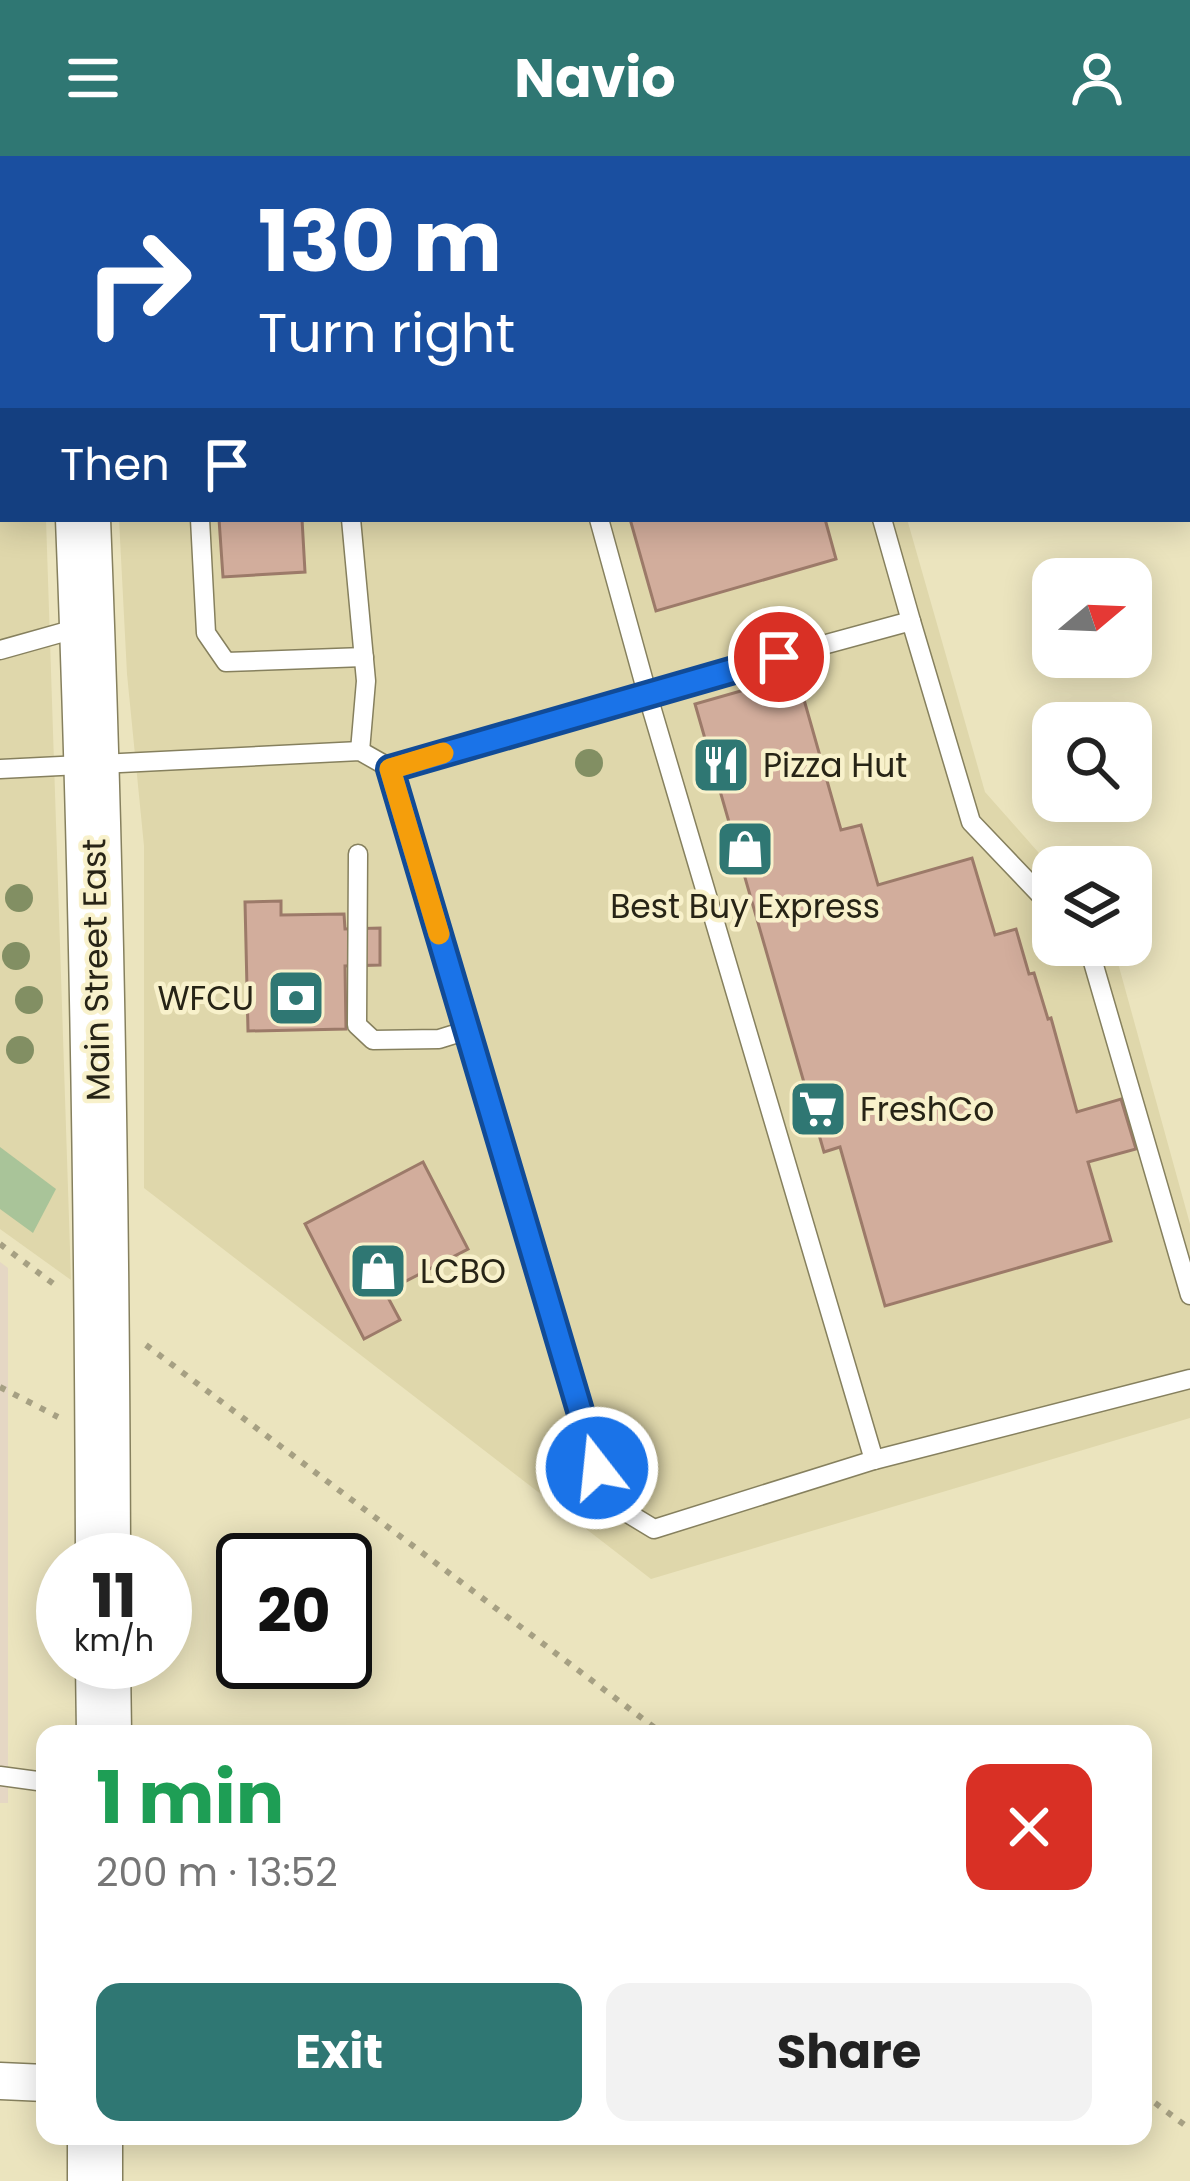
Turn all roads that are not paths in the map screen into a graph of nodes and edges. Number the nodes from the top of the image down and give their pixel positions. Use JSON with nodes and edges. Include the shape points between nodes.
{"nodes":[{"id":1,"x":83,"y":522,"type":"edge"},
{"id":2,"x":200,"y":522,"type":"edge"},
{"id":3,"x":351,"y":522,"type":"edge"},
{"id":4,"x":600,"y":522,"type":"edge"},
{"id":5,"x":883,"y":522,"type":"edge"},
{"id":6,"x":911,"y":621,"type":"junction"},
{"id":7,"x":87,"y":625,"type":"junction"},
{"id":8,"x":0,"y":650,"type":"edge"},
{"id":9,"x":364,"y":657,"type":"junction"},
{"id":10,"x":647,"y":693,"type":"junction"},
{"id":11,"x":360,"y":752,"type":"junction"},
{"id":12,"x":92,"y":764,"type":"junction"},
{"id":13,"x":0,"y":769,"type":"edge"},
{"id":14,"x":390,"y":769,"type":"junction"},
{"id":15,"x":358,"y":854,"type":"dead end"},
{"id":16,"x":1032,"y":886,"type":"edge"},
{"id":17,"x":1094,"y":966,"type":"edge"},
{"id":18,"x":468,"y":1030,"type":"junction"},
{"id":19,"x":1190,"y":1295,"type":"edge"},
{"id":20,"x":1190,"y":1378,"type":"edge"},
{"id":21,"x":874,"y":1460,"type":"junction"},
{"id":22,"x":103,"y":1533,"type":"edge"},
{"id":23,"x":104,"y":1689,"type":"edge"},
{"id":24,"x":104,"y":1725,"type":"edge"},
{"id":25,"x":0,"y":1776,"type":"edge"},
{"id":26,"x":36,"y":1781,"type":"edge"},
{"id":27,"x":0,"y":2081,"type":"edge"},
{"id":28,"x":36,"y":2083,"type":"edge"},
{"id":29,"x":95,"y":2145,"type":"edge"},
{"id":30,"x":94,"y":2181,"type":"edge"}],
"edges":[{"from":1,"to":7,"type":"main road","name":"Main Street East"},
{"from":2,"to":9,"type":"lane","via":[[206,633],[226,662]]},
{"from":3,"to":9,"type":"lane"},
{"from":4,"to":10,"type":"lane"},
{"from":5,"to":6,"type":"lane"},
{"from":6,"to":10,"type":"lane"},
{"from":6,"to":16,"type":"lane","via":[[971,821]]},
{"from":7,"to":8,"type":"lane"},
{"from":7,"to":12,"type":"main road","name":"Main Street East"},
{"from":9,"to":11,"type":"lane"},
{"from":10,"to":14,"type":"lane"},
{"from":10,"to":21,"type":"lane"},
{"from":11,"to":12,"type":"lane"},
{"from":11,"to":14,"type":"lane"},
{"from":12,"to":13,"type":"lane"},
{"from":12,"to":22,"type":"main road","name":"Main Street East"},
{"from":14,"to":18,"type":"lane"},
{"from":15,"to":18,"type":"lane","via":[[357,1025],[373,1040]]},
{"from":17,"to":19,"type":"lane"},
{"from":18,"to":21,"type":"lane","via":[[606,1499],[654,1529]]},
{"from":20,"to":21,"type":"lane"},
{"from":23,"to":24,"type":"main road"},
{"from":25,"to":26,"type":"lane"},
{"from":27,"to":28,"type":"street"},
{"from":29,"to":30,"type":"main road"}]}
